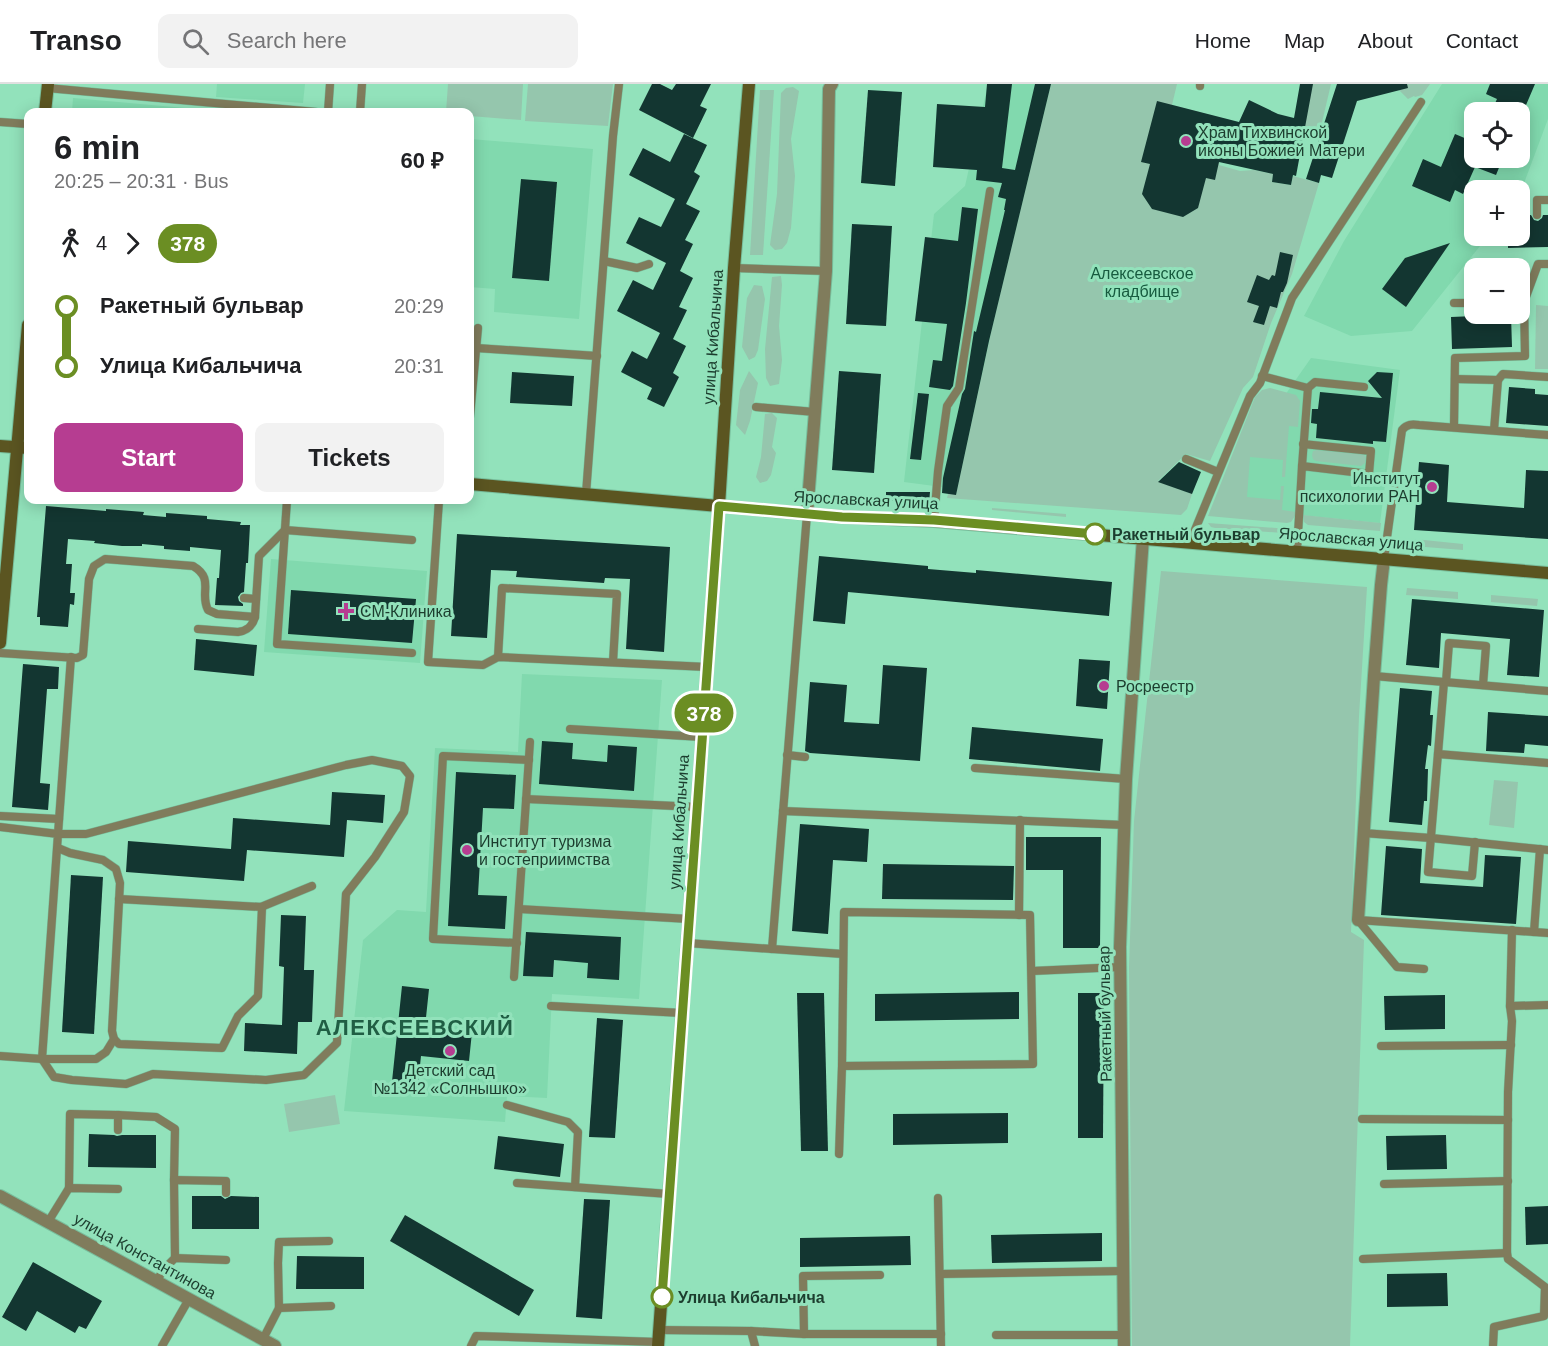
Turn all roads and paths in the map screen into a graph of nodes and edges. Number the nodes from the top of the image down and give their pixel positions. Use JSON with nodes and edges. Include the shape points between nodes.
{"nodes":[{"id":1,"x":330,"y":84,"type":"edge"},
{"id":2,"x":362,"y":84,"type":"edge"},
{"id":3,"x":619,"y":84,"type":"edge"},
{"id":4,"x":749,"y":84,"type":"edge"},
{"id":5,"x":832,"y":84,"type":"edge"},
{"id":6,"x":47,"y":86,"type":"edge"},
{"id":7,"x":1421,"y":102,"type":"dead end"},
{"id":8,"x":45,"y":108,"type":"edge"},
{"id":9,"x":275,"y":108,"type":"edge"},
{"id":10,"x":328,"y":108,"type":"edge"},
{"id":11,"x":360,"y":108,"type":"edge"},
{"id":12,"x":0,"y":122,"type":"edge"},
{"id":13,"x":24,"y":124,"type":"edge"},
{"id":14,"x":990,"y":191,"type":"dead end"},
{"id":15,"x":1548,"y":200,"type":"edge"},
{"id":16,"x":1537,"y":215,"type":"dead end"},
{"id":17,"x":604,"y":261,"type":"junction"},
{"id":18,"x":649,"y":264,"type":"dead end"},
{"id":19,"x":1548,"y":264,"type":"edge"},
{"id":20,"x":734,"y":268,"type":"junction"},
{"id":21,"x":826,"y":271,"type":"junction"},
{"id":22,"x":1530,"y":282,"type":"edge"},
{"id":23,"x":1454,"y":303,"type":"dead end"},
{"id":24,"x":1464,"y":303,"type":"edge"},
{"id":25,"x":1523,"y":324,"type":"edge"},
{"id":26,"x":478,"y":328,"type":"dead end"},
{"id":27,"x":476,"y":348,"type":"junction"},
{"id":28,"x":597,"y":356,"type":"junction"},
{"id":29,"x":474,"y":371,"type":"edge"},
{"id":30,"x":1262,"y":376,"type":"junction"},
{"id":31,"x":1548,"y":377,"type":"edge"},
{"id":32,"x":1455,"y":379,"type":"junction"},
{"id":33,"x":1498,"y":380,"type":"junction"},
{"id":34,"x":1364,"y":387,"type":"dead end"},
{"id":35,"x":1308,"y":388,"type":"junction"},
{"id":36,"x":756,"y":407,"type":"dead end"},
{"id":37,"x":815,"y":412,"type":"junction"},
{"id":38,"x":24,"y":423,"type":"edge"},
{"id":39,"x":1454,"y":427,"type":"junction"},
{"id":40,"x":1494,"y":430,"type":"junction"},
{"id":41,"x":1548,"y":435,"type":"edge"},
{"id":42,"x":1303,"y":444,"type":"junction"},
{"id":43,"x":0,"y":446,"type":"edge"},
{"id":44,"x":23,"y":448,"type":"edge"},
{"id":45,"x":1186,"y":459,"type":"dead end"},
{"id":46,"x":1302,"y":466,"type":"junction"},
{"id":47,"x":1218,"y":472,"type":"junction"},
{"id":48,"x":474,"y":484,"type":"edge"},
{"id":49,"x":586,"y":494,"type":"junction"},
{"id":50,"x":287,"y":504,"type":"edge"},
{"id":51,"x":439,"y":504,"type":"edge"},
{"id":52,"x":719,"y":506,"type":"junction"},
{"id":53,"x":807,"y":514,"type":"junction"},
{"id":54,"x":934,"y":520,"type":"junction"},
{"id":55,"x":6,"y":523,"type":"edge"},
{"id":56,"x":285,"y":530,"type":"junction"},
{"id":57,"x":1143,"y":538,"type":"junction"},
{"id":58,"x":412,"y":540,"type":"dead end"},
{"id":59,"x":1190,"y":542,"type":"junction"},
{"id":60,"x":1297,"y":551,"type":"junction"},
{"id":61,"x":1384,"y":559,"type":"junction"},
{"id":62,"x":1548,"y":573,"type":"edge"},
{"id":63,"x":244,"y":598,"type":"dead end"},
{"id":64,"x":256,"y":598,"type":"junction"},
{"id":65,"x":255,"y":617,"type":"junction"},
{"id":66,"x":198,"y":629,"type":"dead end"},
{"id":67,"x":0,"y":644,"type":"edge"},
{"id":68,"x":0,"y":653,"type":"edge"},
{"id":69,"x":412,"y":654,"type":"dead end"},
{"id":70,"x":72,"y":657,"type":"junction"},
{"id":71,"x":498,"y":657,"type":"junction"},
{"id":72,"x":613,"y":662,"type":"junction"},
{"id":73,"x":707,"y":667,"type":"junction"},
{"id":74,"x":1374,"y":676,"type":"junction"},
{"id":75,"x":1445,"y":682,"type":"junction"},
{"id":76,"x":1483,"y":685,"type":"junction"},
{"id":77,"x":1548,"y":691,"type":"edge"},
{"id":78,"x":570,"y":729,"type":"dead end"},
{"id":79,"x":702,"y":736,"type":"junction"},
{"id":80,"x":530,"y":742,"type":"dead end"},
{"id":81,"x":1438,"y":754,"type":"junction"},
{"id":82,"x":787,"y":755,"type":"junction"},
{"id":83,"x":805,"y":757,"type":"dead end"},
{"id":84,"x":529,"y":760,"type":"junction"},
{"id":85,"x":1548,"y":763,"type":"edge"},
{"id":86,"x":975,"y":768,"type":"dead end"},
{"id":87,"x":1126,"y":779,"type":"junction"},
{"id":88,"x":526,"y":799,"type":"junction"},
{"id":89,"x":697,"y":807,"type":"junction"},
{"id":90,"x":783,"y":811,"type":"junction"},
{"id":91,"x":0,"y":816,"type":"edge"},
{"id":92,"x":59,"y":819,"type":"junction"},
{"id":93,"x":1020,"y":820,"type":"junction"},
{"id":94,"x":1124,"y":825,"type":"junction"},
{"id":95,"x":0,"y":827,"type":"edge"},
{"id":96,"x":1363,"y":833,"type":"junction"},
{"id":97,"x":58,"y":834,"type":"junction"},
{"id":98,"x":1431,"y":838,"type":"junction"},
{"id":99,"x":1474,"y":842,"type":"junction"},
{"id":100,"x":58,"y":848,"type":"junction"},
{"id":101,"x":1544,"y":850,"type":"edge"},
{"id":102,"x":312,"y":886,"type":"dead end"},
{"id":103,"x":119,"y":899,"type":"junction"},
{"id":104,"x":261,"y":907,"type":"junction"},
{"id":105,"x":519,"y":909,"type":"junction"},
{"id":106,"x":1019,"y":915,"type":"junction"},
{"id":107,"x":689,"y":919,"type":"junction"},
{"id":108,"x":1358,"y":920,"type":"junction"},
{"id":109,"x":1512,"y":930,"type":"junction"},
{"id":110,"x":1534,"y":932,"type":"junction"},
{"id":111,"x":1548,"y":933,"type":"edge"},
{"id":112,"x":517,"y":943,"type":"junction"},
{"id":113,"x":687,"y":943,"type":"junction"},
{"id":114,"x":772,"y":949,"type":"junction"},
{"id":115,"x":843,"y":954,"type":"junction"},
{"id":116,"x":1120,"y":967,"type":"junction"},
{"id":117,"x":1424,"y":969,"type":"dead end"},
{"id":118,"x":1032,"y":971,"type":"junction"},
{"id":119,"x":514,"y":976,"type":"dead end"},
{"id":120,"x":1548,"y":1005,"type":"edge"},
{"id":121,"x":551,"y":1006,"type":"dead end"},
{"id":122,"x":1510,"y":1006,"type":"junction"},
{"id":123,"x":682,"y":1013,"type":"junction"},
{"id":124,"x":114,"y":1038,"type":"junction"},
{"id":125,"x":1511,"y":1045,"type":"junction"},
{"id":126,"x":1381,"y":1046,"type":"dead end"},
{"id":127,"x":0,"y":1056,"type":"edge"},
{"id":128,"x":42,"y":1059,"type":"junction"},
{"id":129,"x":842,"y":1066,"type":"junction"},
{"id":130,"x":507,"y":1105,"type":"dead end"},
{"id":131,"x":118,"y":1115,"type":"junction"},
{"id":132,"x":1362,"y":1119,"type":"dead end"},
{"id":133,"x":1508,"y":1120,"type":"junction"},
{"id":134,"x":118,"y":1130,"type":"dead end"},
{"id":135,"x":839,"y":1154,"type":"dead end"},
{"id":136,"x":174,"y":1180,"type":"junction"},
{"id":137,"x":1508,"y":1181,"type":"junction"},
{"id":138,"x":517,"y":1183,"type":"dead end"},
{"id":139,"x":1384,"y":1184,"type":"dead end"},
{"id":140,"x":575,"y":1187,"type":"junction"},
{"id":141,"x":69,"y":1188,"type":"junction"},
{"id":142,"x":118,"y":1189,"type":"dead end"},
{"id":143,"x":226,"y":1193,"type":"dead end"},
{"id":144,"x":669,"y":1194,"type":"junction"},
{"id":145,"x":0,"y":1196,"type":"edge"},
{"id":146,"x":938,"y":1197,"type":"dead end"},
{"id":147,"x":48,"y":1222,"type":"junction"},
{"id":148,"x":329,"y":1240,"type":"dead end"},
{"id":149,"x":1507,"y":1253,"type":"junction"},
{"id":150,"x":175,"y":1258,"type":"junction"},
{"id":151,"x":1363,"y":1258,"type":"dead end"},
{"id":152,"x":226,"y":1260,"type":"dead end"},
{"id":153,"x":1124,"y":1271,"type":"junction"},
{"id":154,"x":940,"y":1274,"type":"junction"},
{"id":155,"x":880,"y":1275,"type":"dead end"},
{"id":156,"x":157,"y":1281,"type":"junction"},
{"id":157,"x":1547,"y":1286,"type":"edge"},
{"id":158,"x":189,"y":1299,"type":"junction"},
{"id":159,"x":331,"y":1306,"type":"dead end"},
{"id":160,"x":279,"y":1308,"type":"junction"},
{"id":161,"x":1546,"y":1316,"type":"edge"},
{"id":162,"x":752,"y":1331,"type":"junction"},
{"id":163,"x":804,"y":1334,"type":"junction"},
{"id":164,"x":941,"y":1334,"type":"junction"},
{"id":165,"x":996,"y":1335,"type":"dead end"},
{"id":166,"x":263,"y":1339,"type":"junction"},
{"id":167,"x":658,"y":1339,"type":"edge"},
{"id":168,"x":1124,"y":1340,"type":"edge"},
{"id":169,"x":162,"y":1346,"type":"edge"},
{"id":170,"x":275,"y":1346,"type":"edge"},
{"id":171,"x":471,"y":1346,"type":"edge"},
{"id":172,"x":755,"y":1346,"type":"edge"},
{"id":173,"x":941,"y":1346,"type":"edge"},
{"id":174,"x":1493,"y":1346,"type":"edge"}],
"edges":[{"from":1,"to":10,"type":"lane"},
{"from":2,"to":11,"type":"lane"},
{"from":3,"to":17,"type":"lane"},
{"from":4,"to":20,"type":"street","name":"улица Кибальчича"},
{"from":5,"to":21,"type":"street"},
{"from":6,"to":8,"type":"street"},
{"from":6,"to":9,"type":"lane"},
{"from":7,"to":30,"type":"lane","via":[[1292,298]]},
{"from":12,"to":13,"type":"lane"},
{"from":14,"to":54,"type":"lane","via":[[959,388],[947,406]]},
{"from":15,"to":16,"type":"lane","via":[[1537,201]]},
{"from":17,"to":18,"type":"lane","via":[[637,268]]},
{"from":17,"to":28,"type":"lane"},
{"from":19,"to":22,"type":"lane","via":[[1538,264]]},
{"from":20,"to":21,"type":"lane"},
{"from":20,"to":52,"type":"street","name":"улица Кибальчича"},
{"from":21,"to":37,"type":"street"},
{"from":23,"to":24,"type":"lane"},
{"from":25,"to":32,"type":"lane","via":[[1525,356],[1455,358]]},
{"from":26,"to":27,"type":"lane"},
{"from":27,"to":28,"type":"lane"},
{"from":27,"to":29,"type":"lane"},
{"from":28,"to":49,"type":"lane"},
{"from":30,"to":35,"type":"lane"},
{"from":30,"to":47,"type":"lane"},
{"from":31,"to":33,"type":"lane","via":[[1503,374]]},
{"from":32,"to":33,"type":"lane"},
{"from":32,"to":39,"type":"lane"},
{"from":33,"to":40,"type":"lane"},
{"from":34,"to":35,"type":"lane","via":[[1315,382]]},
{"from":35,"to":42,"type":"lane"},
{"from":36,"to":37,"type":"lane"},
{"from":37,"to":53,"type":"street"},
{"from":38,"to":44,"type":"street"},
{"from":39,"to":40,"type":"lane"},
{"from":39,"to":61,"type":"lane","via":[[1410,424],[1402,430]]},
{"from":40,"to":41,"type":"lane"},
{"from":42,"to":46,"type":"lane"},
{"from":42,"to":46,"type":"lane","via":[[1371,450],[1369,474]]},
{"from":43,"to":44,"type":"street"},
{"from":44,"to":55,"type":"street"},
{"from":45,"to":47,"type":"lane"},
{"from":46,"to":60,"type":"lane"},
{"from":47,"to":59,"type":"lane"},
{"from":48,"to":49,"type":"street","name":"Ярославская улица"},
{"from":49,"to":52,"type":"street","name":"Ярославская улица"},
{"from":50,"to":56,"type":"lane"},
{"from":51,"to":71,"type":"lane","via":[[428,662],[483,665]]},
{"from":52,"to":53,"type":"street","name":"Ярославская улица"},
{"from":52,"to":73,"type":"street","name":"улица Кибальчича"},
{"from":53,"to":54,"type":"street","name":"Ярославская улица"},
{"from":53,"to":82,"type":"lane"},
{"from":54,"to":57,"type":"street","name":"Ярославская улица"},
{"from":55,"to":67,"type":"street"},
{"from":56,"to":58,"type":"lane"},
{"from":56,"to":64,"type":"lane","via":[[259,556]]},
{"from":56,"to":69,"type":"lane","via":[[277,644]]},
{"from":57,"to":59,"type":"street","name":"Ярославская улица"},
{"from":57,"to":87,"type":"street","name":"Ракетный бульвар"},
{"from":59,"to":60,"type":"street","name":"Ярославская улица"},
{"from":60,"to":61,"type":"street","name":"Ярославская улица"},
{"from":61,"to":62,"type":"street","name":"Ярославская улица"},
{"from":61,"to":74,"type":"street"},
{"from":63,"to":64,"type":"lane"},
{"from":64,"to":65,"type":"lane"},
{"from":65,"to":66,"type":"lane","via":[[244,631]]},
{"from":65,"to":70,"type":"lane","via":[[208,610],[206,580],[193,566],[105,559],[94,566],[89,579],[83,655]]},
{"from":68,"to":70,"type":"lane"},
{"from":70,"to":92,"type":"lane"},
{"from":71,"to":72,"type":"lane"},
{"from":71,"to":72,"type":"lane","via":[[502,588],[617,594]]},
{"from":72,"to":73,"type":"lane"},
{"from":73,"to":79,"type":"street","name":"улица Кибальчича"},
{"from":74,"to":75,"type":"lane"},
{"from":74,"to":96,"type":"street"},
{"from":75,"to":76,"type":"lane"},
{"from":75,"to":76,"type":"lane","via":[[1449,643],[1486,646]]},
{"from":75,"to":81,"type":"lane"},
{"from":76,"to":77,"type":"lane"},
{"from":78,"to":79,"type":"lane"},
{"from":79,"to":89,"type":"street","name":"улица Кибальчича"},
{"from":80,"to":84,"type":"lane"},
{"from":81,"to":85,"type":"lane"},
{"from":81,"to":98,"type":"lane"},
{"from":82,"to":83,"type":"lane"},
{"from":82,"to":90,"type":"lane"},
{"from":84,"to":88,"type":"lane"},
{"from":84,"to":112,"type":"lane","via":[[443,756],[433,939]]},
{"from":86,"to":87,"type":"lane"},
{"from":87,"to":94,"type":"street","name":"Ракетный бульвар"},
{"from":88,"to":89,"type":"lane"},
{"from":88,"to":105,"type":"lane"},
{"from":89,"to":107,"type":"street","name":"улица Кибальчича"},
{"from":90,"to":93,"type":"lane"},
{"from":90,"to":114,"type":"lane"},
{"from":91,"to":92,"type":"lane"},
{"from":92,"to":97,"type":"lane"},
{"from":93,"to":94,"type":"lane"},
{"from":93,"to":106,"type":"lane"},
{"from":94,"to":116,"type":"street","name":"Ракетный бульвар"},
{"from":95,"to":97,"type":"lane"},
{"from":96,"to":98,"type":"lane"},
{"from":96,"to":108,"type":"street"},
{"from":97,"to":100,"type":"lane"},
{"from":97,"to":128,"type":"lane","via":[[86,834],[372,760],[402,766],[410,776],[404,812],[346,894],[337,1043],[304,1075],[266,1080],[153,1074],[126,1084],[54,1077]]},
{"from":98,"to":99,"type":"lane"},
{"from":98,"to":99,"type":"lane","via":[[1428,872],[1472,876]]},
{"from":99,"to":101,"type":"lane"},
{"from":100,"to":103,"type":"lane","via":[[103,860],[116,869]]},
{"from":100,"to":128,"type":"lane"},
{"from":101,"to":110,"type":"lane"},
{"from":102,"to":104,"type":"lane"},
{"from":103,"to":104,"type":"lane"},
{"from":103,"to":124,"type":"lane"},
{"from":104,"to":124,"type":"lane","via":[[258,996],[238,1016],[222,1048],[119,1044]]},
{"from":105,"to":107,"type":"lane"},
{"from":105,"to":112,"type":"lane"},
{"from":106,"to":115,"type":"lane","via":[[844,912]]},
{"from":106,"to":118,"type":"lane","via":[[1030,915]]},
{"from":107,"to":113,"type":"street","name":"улица Кибальчича"},
{"from":108,"to":109,"type":"lane"},
{"from":108,"to":117,"type":"lane","via":[[1397,967]]},
{"from":109,"to":110,"type":"lane"},
{"from":109,"to":122,"type":"lane"},
{"from":110,"to":111,"type":"lane"},
{"from":112,"to":119,"type":"lane"},
{"from":113,"to":114,"type":"lane"},
{"from":113,"to":123,"type":"street","name":"улица Кибальчича"},
{"from":114,"to":115,"type":"lane"},
{"from":115,"to":129,"type":"lane"},
{"from":116,"to":118,"type":"lane"},
{"from":116,"to":153,"type":"street","name":"Ракетный бульвар"},
{"from":118,"to":129,"type":"lane","via":[[1033,1064]]},
{"from":120,"to":122,"type":"lane"},
{"from":121,"to":123,"type":"lane"},
{"from":122,"to":125,"type":"lane"},
{"from":123,"to":144,"type":"street","name":"улица Кибальчича"},
{"from":124,"to":128,"type":"lane","via":[[106,1052],[96,1059]]},
{"from":125,"to":126,"type":"lane"},
{"from":125,"to":133,"type":"lane"},
{"from":127,"to":128,"type":"lane"},
{"from":129,"to":135,"type":"lane"},
{"from":130,"to":140,"type":"lane","via":[[568,1122],[578,1131]]},
{"from":131,"to":134,"type":"lane"},
{"from":131,"to":136,"type":"lane","via":[[156,1117],[175,1129]]},
{"from":131,"to":141,"type":"lane","via":[[70,1114]]},
{"from":132,"to":133,"type":"lane"},
{"from":133,"to":137,"type":"lane"},
{"from":136,"to":143,"type":"lane","via":[[226,1181]]},
{"from":136,"to":150,"type":"lane"},
{"from":137,"to":139,"type":"lane"},
{"from":137,"to":149,"type":"lane"},
{"from":138,"to":140,"type":"lane"},
{"from":140,"to":144,"type":"lane"},
{"from":141,"to":142,"type":"lane"},
{"from":141,"to":147,"type":"lane"},
{"from":144,"to":167,"type":"street","name":"улица Кибальчича"},
{"from":145,"to":147,"type":"street","name":"улица Константинова"},
{"from":146,"to":154,"type":"lane"},
{"from":147,"to":156,"type":"street","name":"улица Константинова"},
{"from":148,"to":160,"type":"lane","via":[[279,1242]]},
{"from":149,"to":151,"type":"lane"},
{"from":149,"to":157,"type":"lane","via":[[1508,1259]]},
{"from":150,"to":152,"type":"lane"},
{"from":150,"to":156,"type":"lane"},
{"from":153,"to":154,"type":"lane"},
{"from":153,"to":168,"type":"street","name":"Ракетный бульвар"},
{"from":154,"to":164,"type":"lane"},
{"from":155,"to":163,"type":"lane","via":[[803,1276]]},
{"from":156,"to":158,"type":"street","name":"улица Константинова"},
{"from":157,"to":161,"type":"lane"},
{"from":158,"to":166,"type":"street","name":"улица Константинова"},
{"from":158,"to":169,"type":"lane"},
{"from":159,"to":160,"type":"lane"},
{"from":160,"to":166,"type":"lane"},
{"from":161,"to":174,"type":"lane","via":[[1494,1327]]},
{"from":162,"to":163,"type":"lane"},
{"from":162,"to":167,"type":"lane"},
{"from":162,"to":172,"type":"lane"},
{"from":163,"to":164,"type":"lane"},
{"from":164,"to":173,"type":"lane"},
{"from":165,"to":168,"type":"lane"},
{"from":166,"to":170,"type":"street","name":"улица Константинова"},
{"from":167,"to":171,"type":"lane","via":[[476,1336]]}]}
